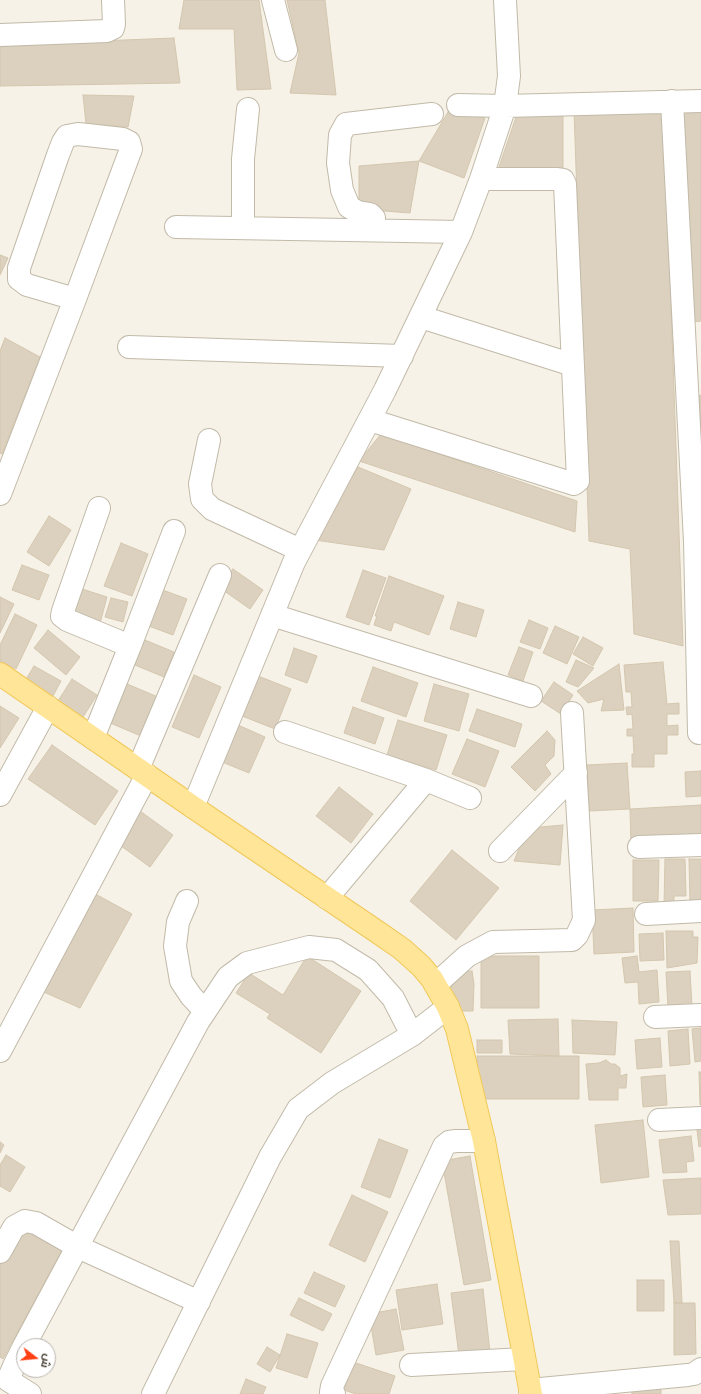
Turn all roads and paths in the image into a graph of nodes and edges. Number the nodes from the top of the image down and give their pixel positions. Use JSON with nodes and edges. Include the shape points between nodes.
{"nodes":[{"id":1,"x":113,"y":0,"type":"edge"},
{"id":2,"x":273,"y":0,"type":"edge"},
{"id":3,"x":505,"y":0,"type":"edge"},
{"id":4,"x":0,"y":34,"type":"edge"},
{"id":5,"x":286,"y":50,"type":"dead end"},
{"id":6,"x":672,"y":101,"type":"junction"},
{"id":7,"x":701,"y":101,"type":"edge"},
{"id":8,"x":458,"y":105,"type":"dead end"},
{"id":9,"x":505,"y":106,"type":"junction"},
{"id":10,"x":248,"y":109,"type":"dead end"},
{"id":11,"x":432,"y":114,"type":"dead end"},
{"id":12,"x":481,"y":179,"type":"junction"},
{"id":13,"x":176,"y":227,"type":"dead end"},
{"id":14,"x":243,"y":227,"type":"junction"},
{"id":15,"x":374,"y":230,"type":"junction"},
{"id":16,"x":461,"y":232,"type":"junction"},
{"id":17,"x":75,"y":299,"type":"junction"},
{"id":18,"x":420,"y":316,"type":"junction"},
{"id":19,"x":693,"y":337,"type":"edge"},
{"id":20,"x":129,"y":347,"type":"dead end"},
{"id":21,"x":402,"y":356,"type":"junction"},
{"id":22,"x":573,"y":365,"type":"junction"},
{"id":23,"x":370,"y":420,"type":"junction"},
{"id":24,"x":208,"y":440,"type":"dead end"},
{"id":25,"x":5,"y":466,"type":"edge"},
{"id":26,"x":0,"y":494,"type":"edge"},
{"id":27,"x":99,"y":508,"type":"dead end"},
{"id":28,"x":174,"y":531,"type":"dead end"},
{"id":29,"x":698,"y":541,"type":"edge"},
{"id":30,"x":300,"y":550,"type":"junction"},
{"id":31,"x":220,"y":575,"type":"dead end"},
{"id":32,"x":272,"y":615,"type":"junction"},
{"id":33,"x":130,"y":646,"type":"junction"},
{"id":34,"x":0,"y":674,"type":"edge"},
{"id":35,"x":531,"y":696,"type":"dead end"},
{"id":36,"x":48,"y":707,"type":"junction"},
{"id":37,"x":572,"y":713,"type":"dead end"},
{"id":38,"x":285,"y":732,"type":"dead end"},
{"id":39,"x":699,"y":733,"type":"dead end"},
{"id":40,"x":93,"y":738,"type":"junction"},
{"id":41,"x":143,"y":772,"type":"junction"},
{"id":42,"x":576,"y":774,"type":"junction"},
{"id":43,"x":426,"y":780,"type":"junction"},
{"id":44,"x":0,"y":795,"type":"edge"},
{"id":45,"x":470,"y":798,"type":"dead end"},
{"id":46,"x":193,"y":807,"type":"junction"},
{"id":47,"x":701,"y":845,"type":"edge"},
{"id":48,"x":639,"y":847,"type":"dead end"},
{"id":49,"x":500,"y":851,"type":"dead end"},
{"id":50,"x":327,"y":898,"type":"junction"},
{"id":51,"x":187,"y":901,"type":"dead end"},
{"id":52,"x":701,"y":911,"type":"edge"},
{"id":53,"x":646,"y":914,"type":"dead end"},
{"id":54,"x":436,"y":984,"type":"junction"},
{"id":55,"x":448,"y":1007,"type":"junction"},
{"id":56,"x":205,"y":1011,"type":"junction"},
{"id":57,"x":701,"y":1015,"type":"edge"},
{"id":58,"x":655,"y":1017,"type":"dead end"},
{"id":59,"x":412,"y":1035,"type":"junction"},
{"id":60,"x":0,"y":1051,"type":"edge"},
{"id":61,"x":701,"y":1118,"type":"edge"},
{"id":62,"x":659,"y":1120,"type":"dead end"},
{"id":63,"x":484,"y":1141,"type":"junction"},
{"id":64,"x":78,"y":1247,"type":"junction"},
{"id":65,"x":0,"y":1252,"type":"edge"},
{"id":66,"x":199,"y":1302,"type":"junction"},
{"id":67,"x":28,"y":1338,"type":"edge"},
{"id":68,"x":524,"y":1359,"type":"junction"},
{"id":69,"x":16,"y":1362,"type":"edge"},
{"id":70,"x":410,"y":1366,"type":"dead end"},
{"id":71,"x":701,"y":1369,"type":"edge"},
{"id":72,"x":4,"y":1378,"type":"edge"},
{"id":73,"x":530,"y":1392,"type":"edge"},
{"id":74,"x":30,"y":1394,"type":"edge"},
{"id":75,"x":153,"y":1394,"type":"edge"},
{"id":76,"x":334,"y":1394,"type":"edge"}],
"edges":[{"from":1,"to":4,"type":"street","via":[[114,24],[113,28],[107,31]]},
{"from":2,"to":5,"type":"street"},
{"from":3,"to":9,"type":"street","via":[[508,76]]},
{"from":6,"to":7,"type":"street"},
{"from":6,"to":9,"type":"street"},
{"from":6,"to":19,"type":"street"},
{"from":8,"to":9,"type":"street"},
{"from":9,"to":12,"type":"street"},
{"from":10,"to":14,"type":"street","via":[[243,159]]},
{"from":11,"to":15,"type":"street","via":[[346,124],[340,135],[338,163],[342,190],[349,207],[370,214],[374,218]]},
{"from":12,"to":16,"type":"street"},
{"from":12,"to":22,"type":"street","via":[[556,179],[563,180],[565,184]]},
{"from":13,"to":14,"type":"street"},
{"from":14,"to":15,"type":"street"},
{"from":15,"to":16,"type":"street"},
{"from":16,"to":18,"type":"street"},
{"from":17,"to":17,"type":"street","via":[[131,149],[129,142],[123,139],[78,134],[67,136],[19,268],[19,279],[27,285]]},
{"from":17,"to":25,"type":"street"},
{"from":18,"to":21,"type":"street"},
{"from":18,"to":22,"type":"street"},
{"from":19,"to":29,"type":"street"},
{"from":20,"to":21,"type":"street"},
{"from":21,"to":23,"type":"street"},
{"from":22,"to":23,"type":"street","via":[[578,476],[576,484]]},
{"from":23,"to":30,"type":"street"},
{"from":24,"to":30,"type":"street","via":[[200,484],[202,499],[212,510]]},
{"from":25,"to":26,"type":"street"},
{"from":27,"to":33,"type":"street","via":[[62,616]]},
{"from":28,"to":33,"type":"street"},
{"from":29,"to":39,"type":"street"},
{"from":30,"to":32,"type":"street"},
{"from":31,"to":41,"type":"street"},
{"from":32,"to":35,"type":"street"},
{"from":32,"to":46,"type":"street"},
{"from":33,"to":40,"type":"street"},
{"from":34,"to":36,"type":"main road"},
{"from":36,"to":40,"type":"main road"},
{"from":36,"to":44,"type":"street"},
{"from":37,"to":42,"type":"street"},
{"from":38,"to":43,"type":"street"},
{"from":40,"to":41,"type":"main road"},
{"from":41,"to":46,"type":"main road"},
{"from":41,"to":60,"type":"street"},
{"from":42,"to":49,"type":"street"},
{"from":42,"to":54,"type":"street","via":[[584,920],[576,937],[572,940],[493,942],[467,956]]},
{"from":43,"to":45,"type":"street"},
{"from":43,"to":50,"type":"street"},
{"from":46,"to":50,"type":"main road"},
{"from":47,"to":48,"type":"street"},
{"from":50,"to":54,"type":"main road","via":[[402,949]]},
{"from":51,"to":56,"type":"street","via":[[178,922],[175,946],[181,981]]},
{"from":52,"to":53,"type":"street"},
{"from":54,"to":55,"type":"main road"},
{"from":55,"to":59,"type":"street"},
{"from":55,"to":63,"type":"main road","via":[[456,1029]]},
{"from":56,"to":59,"type":"street","via":[[228,977],[247,963],[308,947],[336,950],[368,970],[393,998]]},
{"from":56,"to":64,"type":"street"},
{"from":57,"to":58,"type":"street"},
{"from":59,"to":66,"type":"street","via":[[332,1083],[298,1109],[270,1157]]},
{"from":61,"to":62,"type":"street"},
{"from":63,"to":68,"type":"main road"},
{"from":63,"to":76,"type":"street","via":[[456,1141],[444,1146],[332,1386],[331,1392]]},
{"from":64,"to":65,"type":"street","via":[[36,1223],[25,1221],[14,1226]]},
{"from":64,"to":66,"type":"street"},
{"from":64,"to":67,"type":"street"},
{"from":66,"to":75,"type":"street"},
{"from":68,"to":70,"type":"street"},
{"from":68,"to":73,"type":"main road"},
{"from":69,"to":72,"type":"street"},
{"from":71,"to":73,"type":"street","via":[[688,1375]]},
{"from":72,"to":74,"type":"street"}]}
